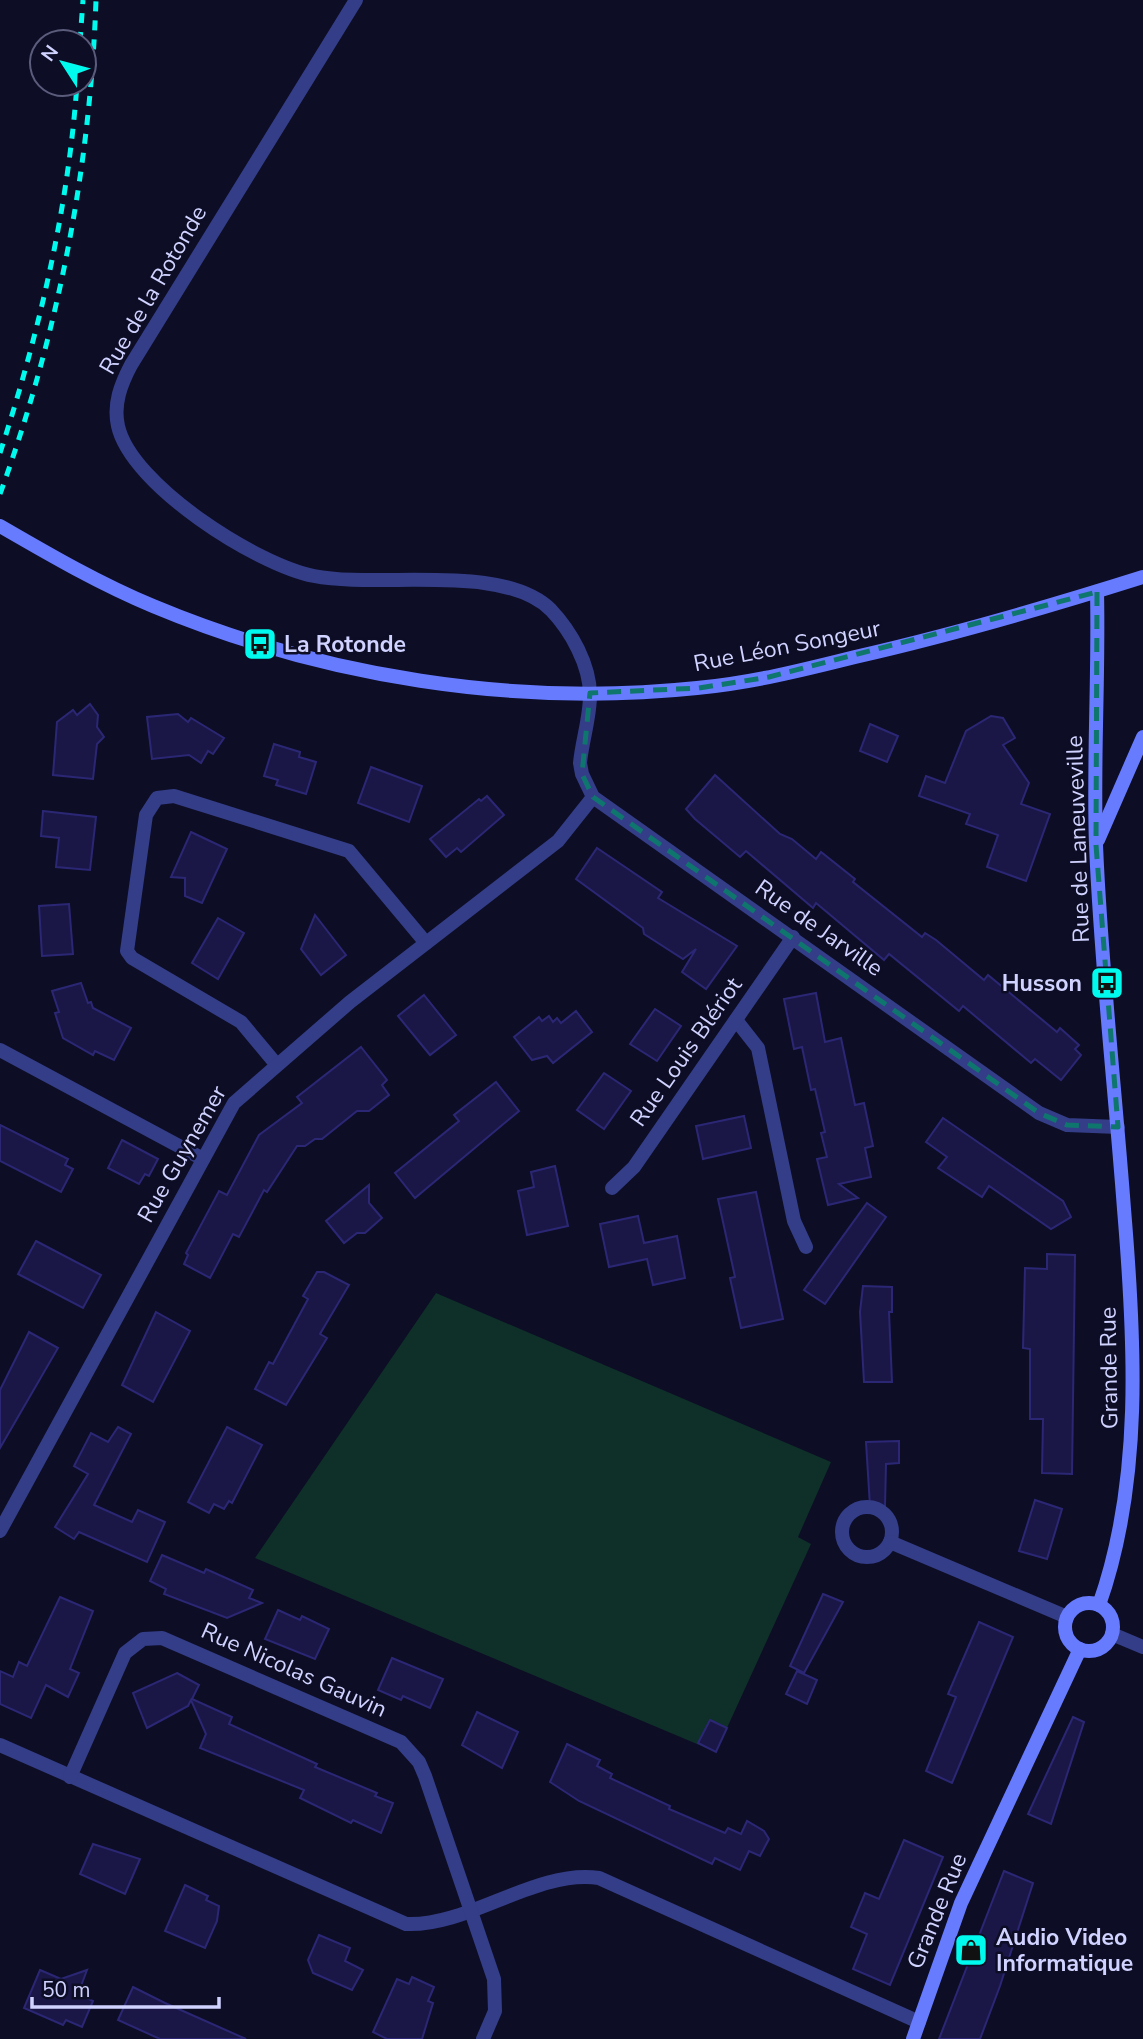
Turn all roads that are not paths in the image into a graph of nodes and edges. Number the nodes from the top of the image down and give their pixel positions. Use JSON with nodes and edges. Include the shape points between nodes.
{"nodes":[{"id":1,"x":356,"y":0,"type":"edge"},
{"id":2,"x":0,"y":526,"type":"edge"},
{"id":3,"x":1143,"y":577,"type":"edge"},
{"id":4,"x":1097,"y":592,"type":"junction"},
{"id":5,"x":590,"y":693,"type":"junction"},
{"id":6,"x":1143,"y":737,"type":"edge"},
{"id":7,"x":593,"y":797,"type":"junction"},
{"id":8,"x":1096,"y":845,"type":"junction"},
{"id":9,"x":793,"y":937,"type":"junction"},
{"id":10,"x":426,"y":943,"type":"junction"},
{"id":11,"x":736,"y":1020,"type":"junction"},
{"id":12,"x":0,"y":1050,"type":"edge"},
{"id":13,"x":276,"y":1064,"type":"junction"},
{"id":14,"x":1118,"y":1127,"type":"junction"},
{"id":15,"x":203,"y":1159,"type":"junction"},
{"id":16,"x":612,"y":1188,"type":"dead end"},
{"id":17,"x":806,"y":1247,"type":"dead end"},
{"id":18,"x":0,"y":1531,"type":"edge"},
{"id":19,"x":890,"y":1542,"type":"dead end"},
{"id":20,"x":1099,"y":1605,"type":"junction"},
{"id":21,"x":1067,"y":1616,"type":"junction"},
{"id":22,"x":1112,"y":1634,"type":"junction"},
{"id":23,"x":1143,"y":1647,"type":"edge"},
{"id":24,"x":1080,"y":1649,"type":"junction"},
{"id":25,"x":0,"y":1745,"type":"edge"},
{"id":26,"x":69,"y":1777,"type":"junction"},
{"id":27,"x":469,"y":1911,"type":"junction"},
{"id":28,"x":919,"y":2022,"type":"junction"},
{"id":29,"x":483,"y":2039,"type":"edge"},
{"id":30,"x":913,"y":2039,"type":"edge"}],
"edges":[{"from":1,"to":5,"type":"street","name":"Rue de la Rotonde","via":[[131,365],[119,389],[118,426],[131,453],[175,499],[230,539],[283,567],[337,579],[494,583],[530,595],[549,608],[574,641]]},
{"from":2,"to":5,"type":"street","name":"Rue Léon Songeur","via":[[153,606],[260,645],[328,663],[488,690]]},
{"from":3,"to":4,"type":"street","name":"Rue Léon Songeur"},
{"from":4,"to":5,"type":"street","name":"Rue Léon Songeur","via":[[932,639],[769,677],[699,688]]},
{"from":4,"to":8,"type":"street","name":"Rue de Laneuveville"},
{"from":5,"to":7,"type":"street","via":[[580,763]]},
{"from":6,"to":8,"type":"street"},
{"from":7,"to":9,"type":"street","name":"Rue de Jarville"},
{"from":7,"to":10,"type":"street","name":"Rue Guynemer","via":[[558,841]]},
{"from":8,"to":14,"type":"street","name":"Rue de Laneuveville"},
{"from":9,"to":11,"type":"street","name":"Rue Louis Blériot"},
{"from":9,"to":14,"type":"street","name":"Rue de Jarville","via":[[1039,1113],[1067,1125]]},
{"from":10,"to":13,"type":"street","name":"Rue Guynemer"},
{"from":10,"to":13,"type":"street","via":[[349,851],[174,796],[157,798],[146,814],[127,951],[241,1022]]},
{"from":11,"to":16,"type":"street","name":"Rue Louis Blériot","via":[[634,1167]]},
{"from":11,"to":17,"type":"street","via":[[758,1048],[794,1221]]},
{"from":12,"to":15,"type":"street"},
{"from":13,"to":15,"type":"street","name":"Rue Guynemer","via":[[234,1103]]},
{"from":14,"to":20,"type":"street","name":"Grande Rue","via":[[1132,1313],[1133,1466],[1122,1541]]},
{"from":15,"to":18,"type":"street","name":"Rue Guynemer"},
{"from":19,"to":21,"type":"street"},
{"from":20,"to":21,"type":"street","via":[[1081,1604]]},
{"from":20,"to":22,"type":"street","via":[[1113,1621]]},
{"from":21,"to":24,"type":"street","via":[[1067,1637]]},
{"from":22,"to":23,"type":"street"},
{"from":22,"to":24,"type":"street","via":[[1097,1650]]},
{"from":24,"to":28,"type":"street","name":"Grande Rue","via":[[961,1903]]},
{"from":25,"to":26,"type":"street"},
{"from":26,"to":27,"type":"street","via":[[406,1924]]},
{"from":26,"to":27,"type":"street","name":"Rue Nicolas Gauvin","via":[[125,1653],[143,1639],[162,1638],[401,1742],[425,1776]]},
{"from":27,"to":28,"type":"street","via":[[577,1875],[599,1878]]},
{"from":27,"to":29,"type":"street","name":"Rue Nicolas Gauvin","via":[[495,1987],[495,2011]]},
{"from":28,"to":30,"type":"street","name":"Grande Rue"}]}
